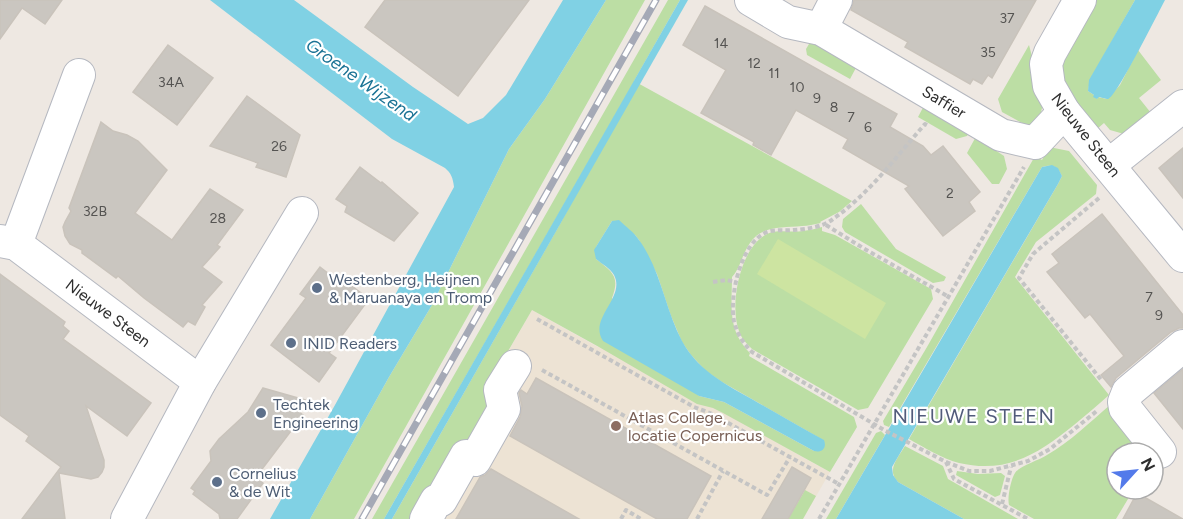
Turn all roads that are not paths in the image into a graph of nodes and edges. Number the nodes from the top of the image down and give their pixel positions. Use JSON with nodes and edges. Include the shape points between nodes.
{"nodes":[{"id":1,"x":751,"y":0,"type":"edge"},
{"id":2,"x":836,"y":0,"type":"edge"},
{"id":3,"x":1080,"y":0,"type":"edge"},
{"id":4,"x":821,"y":29,"type":"junction"},
{"id":5,"x":79,"y":75,"type":"dead end"},
{"id":6,"x":1183,"y":106,"type":"edge"},
{"id":7,"x":1064,"y":112,"type":"junction"},
{"id":8,"x":1114,"y":172,"type":"junction"},
{"id":9,"x":302,"y":213,"type":"dead end"},
{"id":10,"x":8,"y":242,"type":"edge"},
{"id":11,"x":1183,"y":256,"type":"edge"},
{"id":12,"x":1183,"y":346,"type":"edge"},
{"id":13,"x":515,"y":366,"type":"road end"},
{"id":14,"x":200,"y":382,"type":"junction"},
{"id":15,"x":1151,"y":441,"type":"edge"},
{"id":16,"x":127,"y":519,"type":"edge"},
{"id":17,"x":426,"y":519,"type":"edge"}],
"edges":[{"from":1,"to":4,"type":"street","name":"Saffier","via":[[788,22]]},
{"from":2,"to":4,"type":"street"},
{"from":3,"to":7,"type":"street","name":"Nieuwe Steen","via":[[1046,64],[1049,87]]},
{"from":4,"to":7,"type":"street","name":"Saffier","via":[[1001,135],[1035,142]]},
{"from":5,"to":10,"type":"street","name":"Nieuwe Steen"},
{"from":6,"to":8,"type":"street"},
{"from":7,"to":8,"type":"street","name":"Nieuwe Steen"},
{"from":8,"to":11,"type":"street","name":"Nieuwe Steen"},
{"from":9,"to":14,"type":"street"},
{"from":10,"to":14,"type":"street","name":"Nieuwe Steen"},
{"from":12,"to":15,"type":"street","via":[[1119,399]]},
{"from":13,"to":17,"type":"street","via":[[500,390],[504,409],[475,460],[466,456]]},
{"from":14,"to":16,"type":"street"}]}
